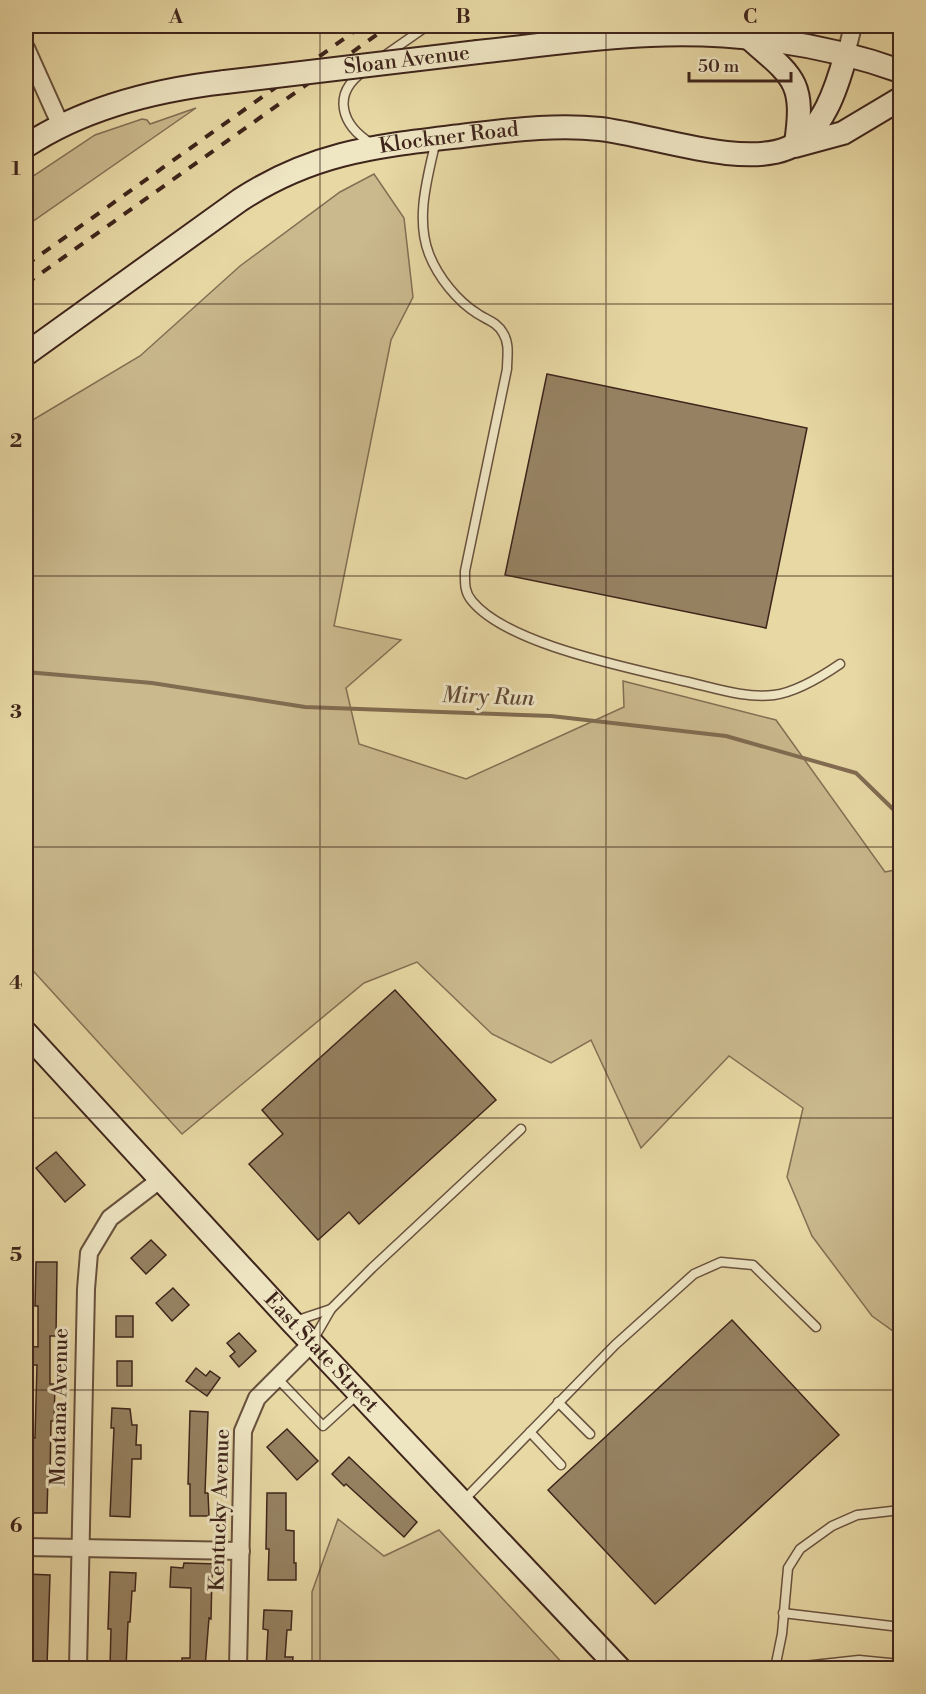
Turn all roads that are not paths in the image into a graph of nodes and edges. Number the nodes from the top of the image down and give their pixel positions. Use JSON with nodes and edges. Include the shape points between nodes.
{"nodes":[{"id":1,"x":427,"y":26,"type":"edge"},
{"id":2,"x":853,"y":26,"type":"edge"},
{"id":3,"x":750,"y":39,"type":"junction"},
{"id":4,"x":26,"y":48,"type":"edge"},
{"id":5,"x":846,"y":54,"type":"junction"},
{"id":6,"x":900,"y":71,"type":"edge"},
{"id":7,"x":900,"y":99,"type":"edge"},
{"id":8,"x":61,"y":126,"type":"junction"},
{"id":9,"x":436,"y":140,"type":"junction"},
{"id":10,"x":26,"y":146,"type":"edge"},
{"id":11,"x":792,"y":146,"type":"junction"},
{"id":12,"x":377,"y":147,"type":"junction"},
{"id":13,"x":26,"y":354,"type":"edge"},
{"id":14,"x":840,"y":664,"type":"dead end"},
{"id":15,"x":26,"y":1032,"type":"edge"},
{"id":16,"x":521,"y":1129,"type":"dead end"},
{"id":17,"x":161,"y":1179,"type":"junction"},
{"id":18,"x":331,"y":1309,"type":"junction"},
{"id":19,"x":292,"y":1322,"type":"junction"},
{"id":20,"x":816,"y":1327,"type":"dead end"},
{"id":21,"x":312,"y":1343,"type":"junction"},
{"id":22,"x":277,"y":1378,"type":"junction"},
{"id":23,"x":359,"y":1393,"type":"junction"},
{"id":24,"x":558,"y":1402,"type":"junction"},
{"id":25,"x":530,"y":1432,"type":"junction"},
{"id":26,"x":590,"y":1434,"type":"dead end"},
{"id":27,"x":561,"y":1465,"type":"dead end"},
{"id":28,"x":462,"y":1502,"type":"junction"},
{"id":29,"x":900,"y":1510,"type":"edge"},
{"id":30,"x":26,"y":1547,"type":"edge"},
{"id":31,"x":79,"y":1547,"type":"junction"},
{"id":32,"x":241,"y":1551,"type":"junction"},
{"id":33,"x":783,"y":1613,"type":"junction"},
{"id":34,"x":900,"y":1627,"type":"edge"},
{"id":35,"x":900,"y":1664,"type":"edge"},
{"id":36,"x":78,"y":1668,"type":"edge"},
{"id":37,"x":238,"y":1668,"type":"edge"},
{"id":38,"x":619,"y":1668,"type":"edge"},
{"id":39,"x":775,"y":1668,"type":"edge"},
{"id":40,"x":786,"y":1668,"type":"edge"}],
"edges":[{"from":1,"to":12,"type":"lane","via":[[357,76],[345,95],[348,121],[360,136]]},
{"from":2,"to":5,"type":"street"},
{"from":3,"to":5,"type":"main road","name":"Sloan Avenue"},
{"from":3,"to":8,"type":"main road","name":"Sloan Avenue","bridge":true,"via":[[652,35],[203,84],[143,96]]},
{"from":3,"to":11,"type":"main road","via":[[784,68],[795,84],[800,108]]},
{"from":4,"to":8,"type":"street"},
{"from":5,"to":6,"type":"main road","name":"Sloan Avenue"},
{"from":5,"to":11,"type":"main road","via":[[828,105],[816,124]]},
{"from":7,"to":11,"type":"main road","name":"Klockner Road","via":[[835,136]]},
{"from":8,"to":10,"type":"main road","name":"Sloan Avenue"},
{"from":9,"to":11,"type":"main road","name":"Klockner Road","via":[[571,127],[737,154],[765,153]]},
{"from":9,"to":12,"type":"main road","name":"Klockner Road"},
{"from":9,"to":14,"type":"lane","via":[[423,208],[429,254],[454,294],[496,324],[508,348],[465,571],[465,589],[471,600],[501,624],[587,658],[754,695],[775,695],[799,688]]},
{"from":12,"to":13,"type":"main road","name":"Klockner Road","via":[[307,165],[261,187]]},
{"from":15,"to":17,"type":"main road","name":"East State Street"},
{"from":16,"to":18,"type":"lane"},
{"from":17,"to":19,"type":"main road","name":"East State Street"},
{"from":17,"to":31,"type":"street","name":"Montana Avenue","via":[[110,1218],[88,1253]]},
{"from":18,"to":19,"type":"lane"},
{"from":18,"to":21,"type":"lane"},
{"from":19,"to":21,"type":"main road","name":"East State Street"},
{"from":20,"to":24,"type":"lane","via":[[753,1265],[721,1262],[694,1274]]},
{"from":21,"to":22,"type":"street","name":"Kentucky Avenue"},
{"from":21,"to":23,"type":"main road","name":"East State Street"},
{"from":22,"to":23,"type":"lane","via":[[323,1426]]},
{"from":22,"to":32,"type":"street","name":"Kentucky Avenue","via":[[257,1398],[243,1431]]},
{"from":23,"to":28,"type":"main road","name":"East State Street"},
{"from":24,"to":25,"type":"lane"},
{"from":24,"to":26,"type":"lane"},
{"from":25,"to":27,"type":"lane"},
{"from":25,"to":28,"type":"lane"},
{"from":28,"to":38,"type":"main road","name":"East State Street"},
{"from":29,"to":33,"type":"lane","via":[[857,1515],[832,1526],[800,1549],[788,1568]]},
{"from":30,"to":31,"type":"street"},
{"from":31,"to":32,"type":"street"},
{"from":31,"to":36,"type":"street","name":"Montana Avenue"},
{"from":32,"to":37,"type":"street","name":"Kentucky Avenue"},
{"from":33,"to":34,"type":"lane"},
{"from":33,"to":39,"type":"lane"},
{"from":35,"to":40,"type":"lane","via":[[859,1660]]}]}
